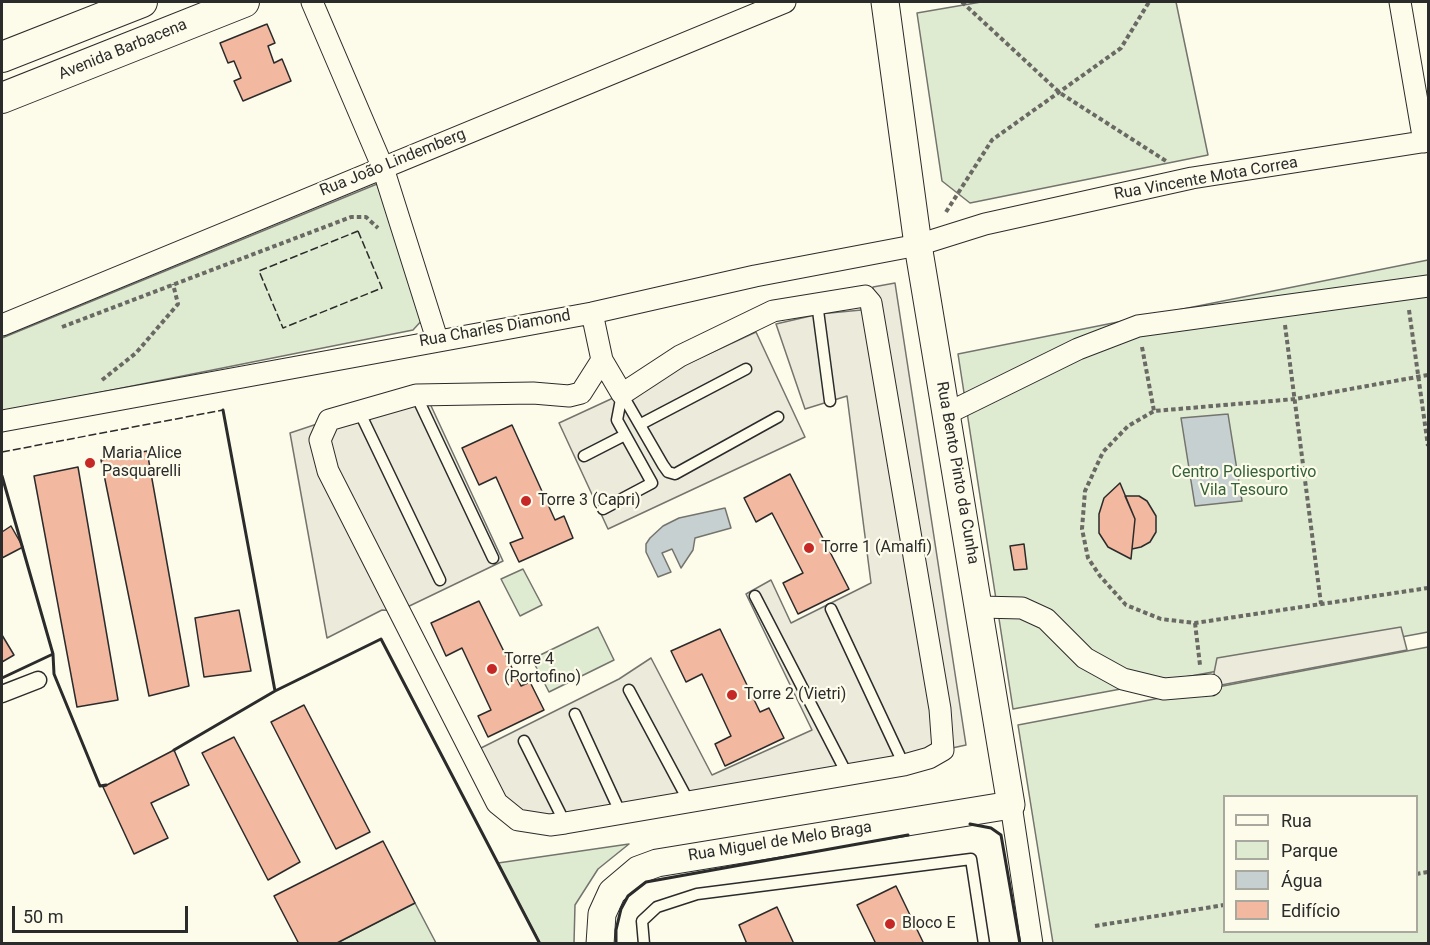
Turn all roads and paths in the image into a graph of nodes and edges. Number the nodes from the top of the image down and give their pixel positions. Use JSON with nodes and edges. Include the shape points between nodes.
{"nodes":[{"id":1,"x":142,"y":2,"type":"edge"},
{"id":2,"x":244,"y":2,"type":"edge"},
{"id":3,"x":312,"y":2,"type":"edge"},
{"id":4,"x":785,"y":2,"type":"edge"},
{"id":5,"x":889,"y":2,"type":"edge"},
{"id":6,"x":962,"y":2,"type":"edge"},
{"id":7,"x":1149,"y":2,"type":"edge"},
{"id":8,"x":1400,"y":2,"type":"edge"},
{"id":9,"x":2,"y":57,"type":"edge"},
{"id":10,"x":1060,"y":93,"type":"junction"},
{"id":11,"x":2,"y":98,"type":"edge"},
{"id":12,"x":1426,"y":142,"type":"edge"},
{"id":13,"x":383,"y":168,"type":"junction"},
{"id":14,"x":1192,"y":178,"type":"junction"},
{"id":15,"x":985,"y":224,"type":"joint"},
{"id":16,"x":381,"y":237,"type":"dead end"},
{"id":17,"x":918,"y":245,"type":"junction"},
{"id":18,"x":173,"y":284,"type":"junction"},
{"id":19,"x":1428,"y":286,"type":"edge"},
{"id":20,"x":1406,"y":289,"type":"junction"},
{"id":21,"x":817,"y":303,"type":"junction"},
{"id":22,"x":1283,"y":306,"type":"junction"},
{"id":23,"x":114,"y":308,"type":"dead end"},
{"id":24,"x":592,"y":312,"type":"junction"},
{"id":25,"x":2,"y":325,"type":"edge"},
{"id":26,"x":1138,"y":326,"type":"junction"},
{"id":27,"x":437,"y":339,"type":"junction"},
{"id":28,"x":602,"y":360,"type":"junction"},
{"id":29,"x":746,"y":369,"type":"dead end"},
{"id":30,"x":1428,"y":375,"type":"edge"},
{"id":31,"x":1420,"y":376,"type":"junction"},
{"id":32,"x":99,"y":382,"type":"dead end"},
{"id":33,"x":622,"y":394,"type":"junction"},
{"id":34,"x":416,"y":395,"type":"junction"},
{"id":35,"x":1296,"y":399,"type":"junction"},
{"id":36,"x":830,"y":401,"type":"dead end"},
{"id":37,"x":359,"y":411,"type":"junction"},
{"id":38,"x":1154,"y":411,"type":"junction"},
{"id":39,"x":946,"y":414,"type":"junction"},
{"id":40,"x":778,"y":417,"type":"dead end"},
{"id":41,"x":2,"y":421,"type":"edge"},
{"id":42,"x":641,"y":424,"type":"junction"},
{"id":43,"x":625,"y":435,"type":"junction"},
{"id":44,"x":1428,"y":446,"type":"edge"},
{"id":45,"x":584,"y":456,"type":"dead end"},
{"id":46,"x":603,"y":509,"type":"dead end"},
{"id":47,"x":493,"y":558,"type":"dead end"},
{"id":48,"x":440,"y":580,"type":"dead end"},
{"id":49,"x":1428,"y":588,"type":"edge"},
{"id":50,"x":755,"y":596,"type":"dead end"},
{"id":51,"x":1321,"y":604,"type":"junction"},
{"id":52,"x":980,"y":607,"type":"junction"},
{"id":53,"x":831,"y":609,"type":"dead end"},
{"id":54,"x":1195,"y":623,"type":"junction"},
{"id":55,"x":38,"y":680,"type":"dead end"},
{"id":56,"x":1206,"y":686,"type":"joint"},
{"id":57,"x":629,"y":690,"type":"dead end"},
{"id":58,"x":2,"y":693,"type":"edge"},
{"id":59,"x":575,"y":714,"type":"dead end"},
{"id":60,"x":524,"y":741,"type":"dead end"},
{"id":61,"x":904,"y":765,"type":"junction"},
{"id":62,"x":847,"y":774,"type":"junction"},
{"id":63,"x":690,"y":801,"type":"junction"},
{"id":64,"x":1011,"y":805,"type":"junction"},
{"id":65,"x":621,"y":814,"type":"junction"},
{"id":66,"x":565,"y":823,"type":"junction"},
{"id":67,"x":1223,"y":905,"type":"edge"},
{"id":68,"x":1095,"y":926,"type":"dead end"},
{"id":69,"x":600,"y":944,"type":"edge"},
{"id":70,"x":644,"y":944,"type":"edge"},
{"id":71,"x":984,"y":944,"type":"edge"},
{"id":72,"x":1032,"y":944,"type":"edge"}],
"edges":[{"from":1,"to":9,"type":"main road"},
{"from":2,"to":11,"type":"main road","name":"Avenida Barbacena"},
{"from":3,"to":13,"type":"street"},
{"from":4,"to":13,"type":"street","name":"Rua João Lindemberg"},
{"from":5,"to":17,"type":"street","name":"Rua Bento Pinto da Cunha"},
{"from":6,"to":10,"type":"path"},
{"from":7,"to":10,"type":"path","via":[[1121,48]]},
{"from":8,"to":12,"type":"street"},
{"from":10,"to":14,"type":"path"},
{"from":10,"to":17,"type":"path","via":[[992,140],[948,210]]},
{"from":12,"to":14,"type":"street","name":"Rua Vincente Mota Correa"},
{"from":13,"to":25,"type":"street","name":"Rua João Lindemberg"},
{"from":13,"to":27,"type":"street"},
{"from":14,"to":15,"type":"street","name":"Rua Vincente Mota Correa"},
{"from":15,"to":17,"type":"street","name":"Rua Charles Diamond"},
{"from":16,"to":18,"type":"path","via":[[377,226],[366,217],[351,218]]},
{"from":17,"to":24,"type":"street","name":"Rua Charles Diamond"},
{"from":17,"to":39,"type":"street","name":"Rua Bento Pinto da Cunha"},
{"from":18,"to":23,"type":"path"},
{"from":18,"to":32,"type":"path","via":[[178,304],[136,353]]},
{"from":19,"to":20,"type":"street"},
{"from":20,"to":22,"type":"street"},
{"from":20,"to":31,"type":"path"},
{"from":21,"to":33,"type":"street","via":[[773,311],[681,356]]},
{"from":21,"to":36,"type":"lane"},
{"from":21,"to":61,"type":"street","via":[[865,296],[873,309],[940,709],[943,750]]},
{"from":22,"to":26,"type":"street"},
{"from":22,"to":35,"type":"path"},
{"from":24,"to":27,"type":"street","name":"Rua Charles Diamond"},
{"from":24,"to":28,"type":"street"},
{"from":26,"to":38,"type":"path"},
{"from":26,"to":39,"type":"street","via":[[1078,349]]},
{"from":27,"to":41,"type":"street","name":"Rua Charles Diamond"},
{"from":28,"to":33,"type":"street"},
{"from":28,"to":34,"type":"street","via":[[581,393],[569,396]]},
{"from":29,"to":42,"type":"lane"},
{"from":30,"to":31,"type":"path"},
{"from":31,"to":35,"type":"path"},
{"from":31,"to":44,"type":"path"},
{"from":33,"to":42,"type":"lane"},
{"from":33,"to":43,"type":"lane","via":[[617,420]]},
{"from":34,"to":37,"type":"street"},
{"from":34,"to":47,"type":"lane"},
{"from":35,"to":38,"type":"path"},
{"from":35,"to":51,"type":"path"},
{"from":37,"to":48,"type":"lane"},
{"from":37,"to":66,"type":"street","via":[[329,420],[320,440],[333,481],[496,803],[518,820]]},
{"from":38,"to":54,"type":"path","via":[[1128,426],[1103,452],[1085,491],[1083,529],[1088,558],[1126,605],[1161,619]]},
{"from":39,"to":52,"type":"street","name":"Rua Bento Pinto da Cunha"},
{"from":40,"to":42,"type":"lane","via":[[675,474],[663,465]]},
{"from":43,"to":45,"type":"lane"},
{"from":43,"to":46,"type":"lane","via":[[652,483]]},
{"from":49,"to":51,"type":"path"},
{"from":50,"to":62,"type":"lane"},
{"from":51,"to":54,"type":"path"},
{"from":52,"to":56,"type":"street","via":[[1022,608],[1046,619],[1085,658],[1124,679],[1164,688]]},
{"from":52,"to":64,"type":"street","name":"Rua Bento Pinto da Cunha"},
{"from":53,"to":61,"type":"lane"},
{"from":54,"to":56,"type":"path"},
{"from":55,"to":58,"type":"street"},
{"from":57,"to":63,"type":"lane"},
{"from":59,"to":65,"type":"lane"},
{"from":60,"to":66,"type":"lane"},
{"from":61,"to":62,"type":"street"},
{"from":62,"to":63,"type":"street"},
{"from":63,"to":65,"type":"street"},
{"from":64,"to":69,"type":"street","name":"Rua Miguel de Melo Braga","via":[[657,862],[638,870],[612,892],[602,914]]},
{"from":64,"to":72,"type":"street","name":"Rua Bento Pinto da Cunha"},
{"from":65,"to":66,"type":"street"},
{"from":67,"to":68,"type":"path"},
{"from":70,"to":71,"type":"lane","via":[[642,921],[657,907],[697,894],[970,859]]}]}
